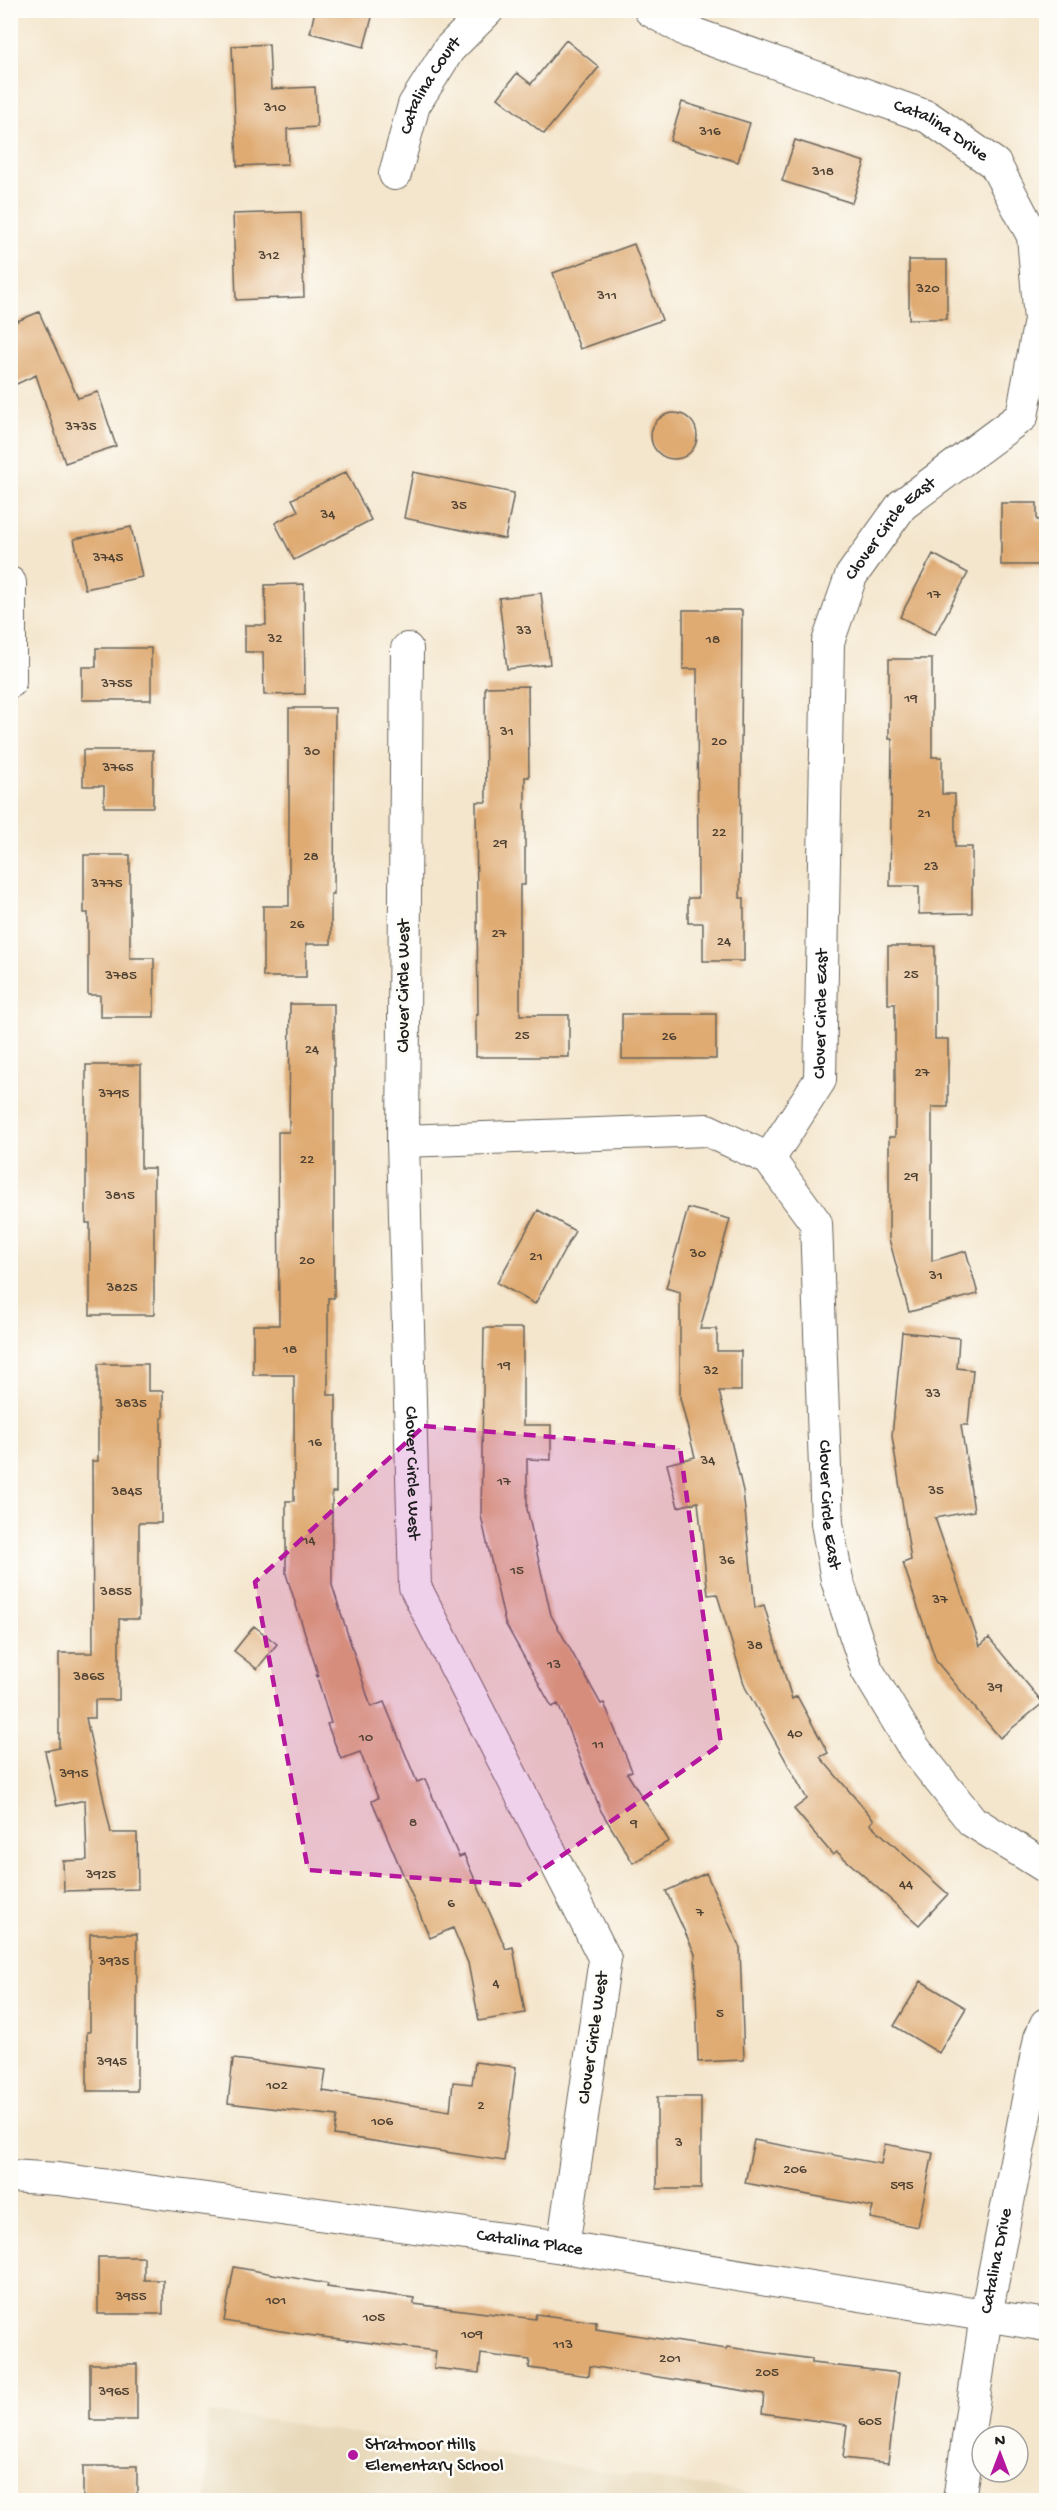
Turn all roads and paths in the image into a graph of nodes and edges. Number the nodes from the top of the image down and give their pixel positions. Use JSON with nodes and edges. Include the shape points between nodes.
{"nodes":[{"id":1,"x":488,"y":10,"type":"edge"},
{"id":2,"x":650,"y":10,"type":"edge"},
{"id":3,"x":395,"y":174,"type":"dead end"},
{"id":4,"x":1034,"y":416,"type":"edge"},
{"id":5,"x":10,"y":583,"type":"edge"},
{"id":6,"x":407,"y":649,"type":"dead end"},
{"id":7,"x":10,"y":682,"type":"edge"},
{"id":8,"x":403,"y":1141,"type":"junction"},
{"id":9,"x":769,"y":1159,"type":"junction"},
{"id":10,"x":1047,"y":1867,"type":"edge"},
{"id":11,"x":1047,"y":2024,"type":"edge"},
{"id":12,"x":10,"y":2176,"type":"edge"},
{"id":13,"x":563,"y":2247,"type":"junction"},
{"id":14,"x":986,"y":2315,"type":"junction"},
{"id":15,"x":1047,"y":2325,"type":"edge"},
{"id":16,"x":959,"y":2500,"type":"edge"}],
"edges":[{"from":1,"to":3,"type":"street","name":"Catalina Court","via":[[449,49],[414,105]]},
{"from":2,"to":4,"type":"street","name":"Catalina Drive","via":[[688,32],[928,117],[995,164],[1033,236],[1040,320]]},
{"from":4,"to":9,"type":"street","name":"Clover Circle East","via":[[902,505],[851,576],[828,642],[820,1080]]},
{"from":5,"to":7,"type":"street"},
{"from":6,"to":8,"type":"street","name":"Clover Circle West"},
{"from":8,"to":9,"type":"street","via":[[707,1131]]},
{"from":8,"to":13,"type":"street","name":"Clover Circle West","via":[[415,1587],[605,1959]]},
{"from":9,"to":10,"type":"street","name":"Clover Circle East","via":[[816,1223],[827,1523],[837,1580],[867,1670],[914,1748],[972,1821]]},
{"from":11,"to":14,"type":"street","name":"Catalina Drive","via":[[1040,2038]]},
{"from":12,"to":13,"type":"street","name":"Catalina Place","via":[[58,2179]]},
{"from":13,"to":14,"type":"street","name":"Catalina Place"},
{"from":14,"to":15,"type":"street","name":"Catalina Place"},
{"from":14,"to":16,"type":"street","name":"Catalina Drive"}]}
